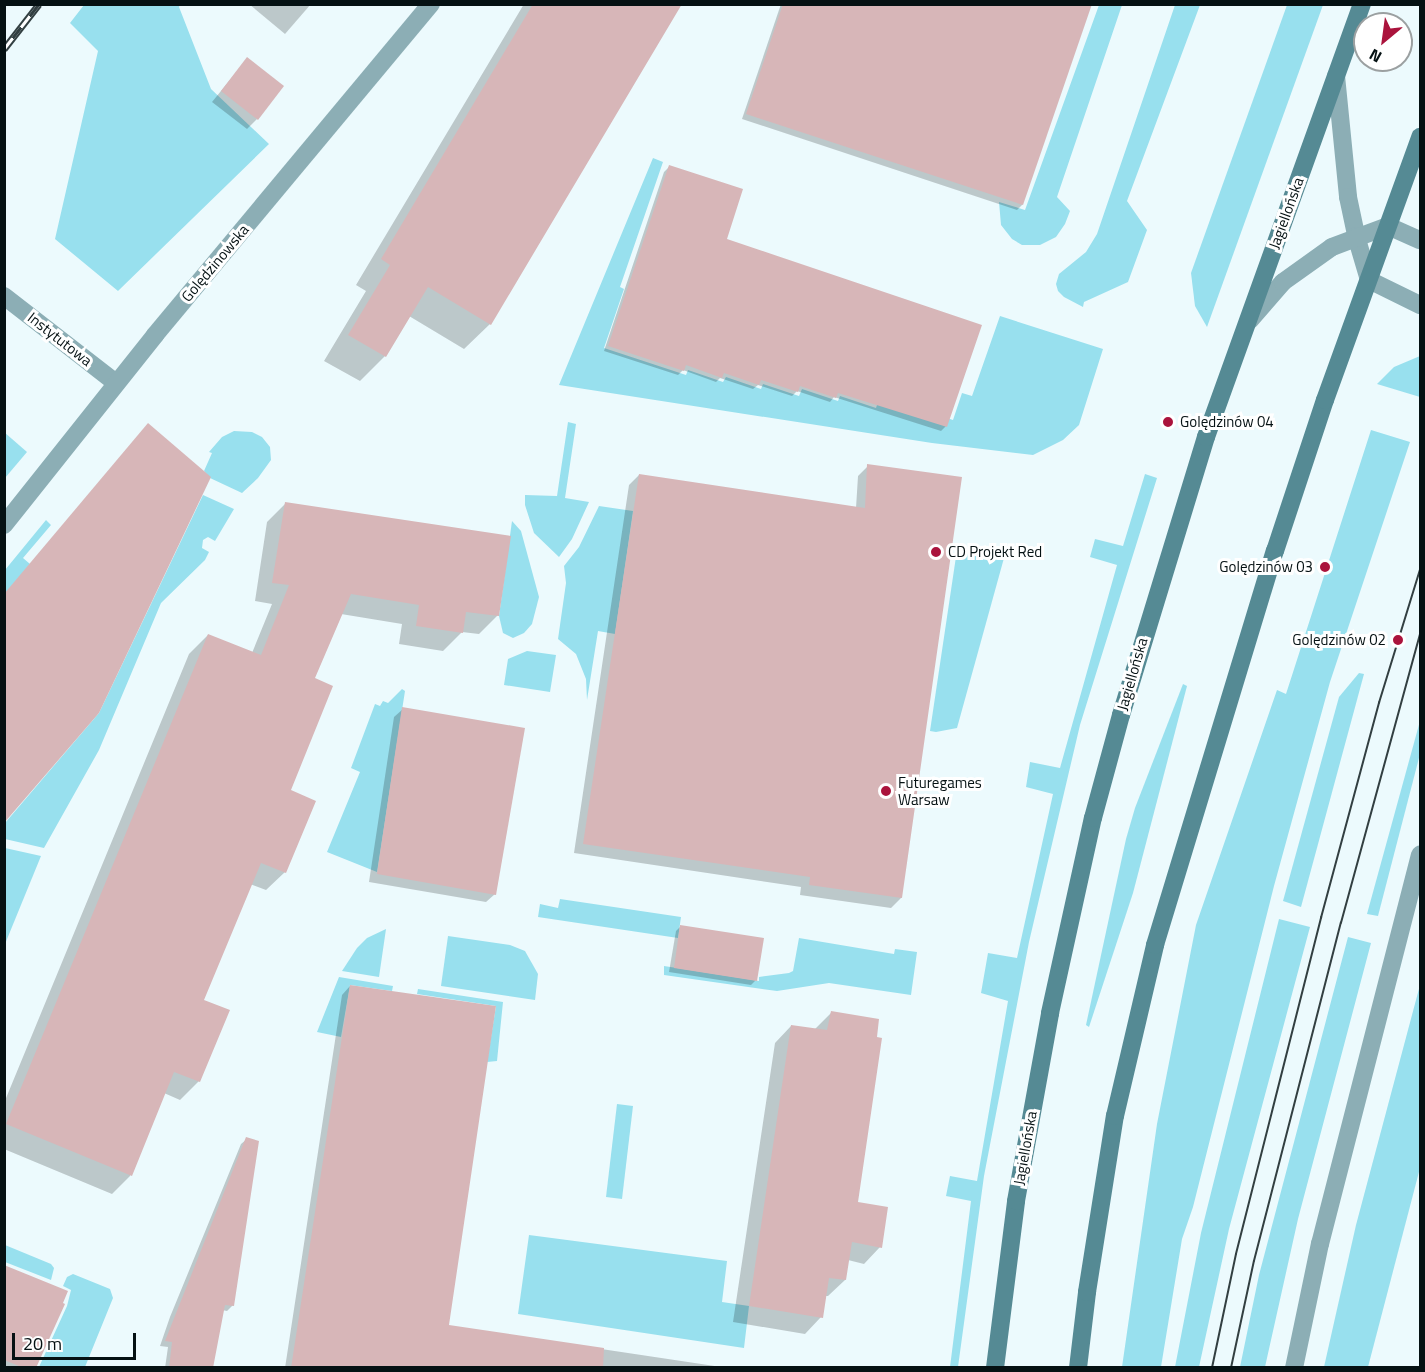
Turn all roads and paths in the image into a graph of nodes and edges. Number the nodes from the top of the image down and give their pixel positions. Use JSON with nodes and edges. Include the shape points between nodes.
{"nodes":[{"id":1,"x":430,"y":4,"type":"edge"},
{"id":2,"x":1362,"y":4,"type":"edge"},
{"id":3,"x":1336,"y":76,"type":"junction"},
{"id":4,"x":1420,"y":137,"type":"edge"},
{"id":5,"x":1388,"y":226,"type":"junction"},
{"id":6,"x":1356,"y":236,"type":"junction"},
{"id":7,"x":1420,"y":240,"type":"edge"},
{"id":8,"x":1370,"y":280,"type":"junction"},
{"id":9,"x":4,"y":296,"type":"edge"},
{"id":10,"x":1420,"y":305,"type":"edge"},
{"id":11,"x":1244,"y":328,"type":"junction"},
{"id":12,"x":116,"y":383,"type":"junction"},
{"id":13,"x":4,"y":525,"type":"edge"},
{"id":14,"x":1420,"y":855,"type":"edge"},
{"id":15,"x":995,"y":1368,"type":"edge"},
{"id":16,"x":1078,"y":1368,"type":"edge"},
{"id":17,"x":1293,"y":1368,"type":"edge"}],
"edges":[{"from":1,"to":12,"type":"street","name":"Golędzinowska"},
{"from":2,"to":3,"type":"main road","name":"Jagiellońska"},
{"from":3,"to":6,"type":"street","via":[[1345,175]]},
{"from":3,"to":11,"type":"main road","name":"Jagiellońska"},
{"from":4,"to":5,"type":"main road"},
{"from":5,"to":6,"type":"street"},
{"from":5,"to":7,"type":"street"},
{"from":5,"to":8,"type":"main road"},
{"from":6,"to":8,"type":"street"},
{"from":6,"to":11,"type":"street","via":[[1332,247],[1282,282]]},
{"from":8,"to":10,"type":"street"},
{"from":8,"to":16,"type":"main road","via":[[1271,561],[1155,945],[1115,1116]]},
{"from":9,"to":12,"type":"street","name":"Instytutowa"},
{"from":11,"to":15,"type":"main road","name":"Jagiellońska","via":[[1148,618],[1094,818],[1032,1107]]},
{"from":12,"to":13,"type":"street","name":"Golędzinowska"},
{"from":14,"to":17,"type":"street","via":[[1320,1244]]}]}
